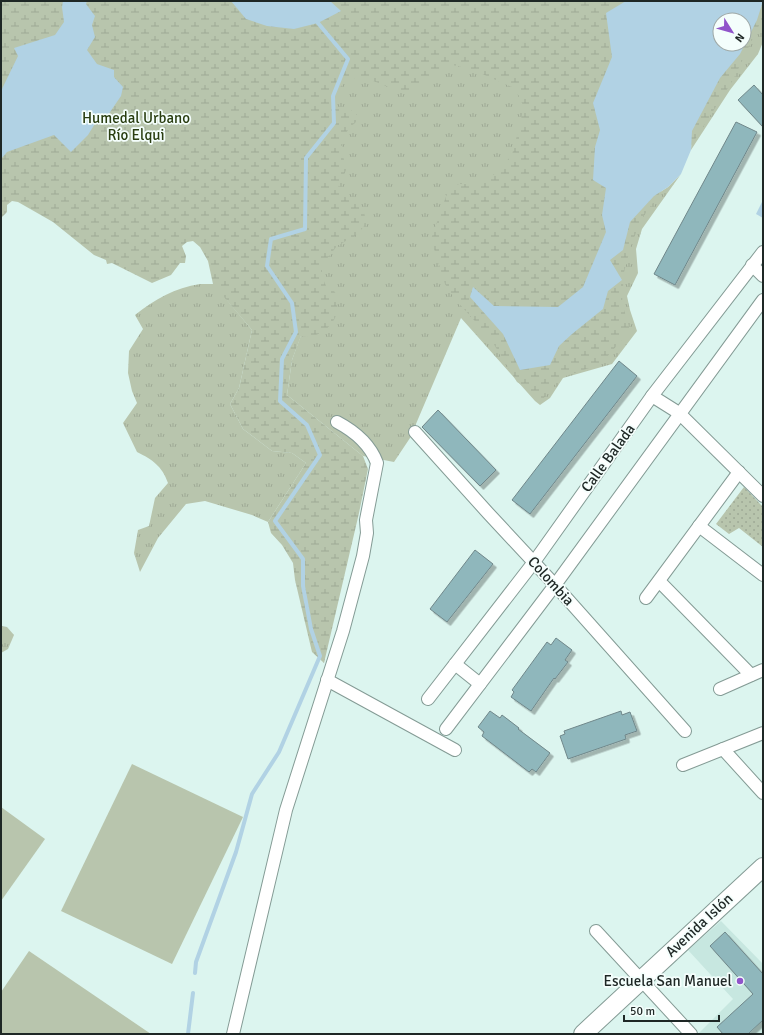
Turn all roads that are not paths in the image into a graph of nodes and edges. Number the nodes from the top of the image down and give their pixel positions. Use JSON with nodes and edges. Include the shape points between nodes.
{"nodes":[{"id":1,"x":763,"y":252,"type":"edge"},
{"id":2,"x":752,"y":265,"type":"junction"},
{"id":3,"x":763,"y":276,"type":"edge"},
{"id":4,"x":763,"y":300,"type":"edge"},
{"id":5,"x":652,"y":396,"type":"junction"},
{"id":6,"x":679,"y":414,"type":"junction"},
{"id":7,"x":337,"y":422,"type":"dead end"},
{"id":8,"x":415,"y":432,"type":"dead end"},
{"id":9,"x":739,"y":472,"type":"junction"},
{"id":10,"x":763,"y":496,"type":"edge"},
{"id":11,"x":699,"y":526,"type":"junction"},
{"id":12,"x":534,"y":562,"type":"junction"},
{"id":13,"x":763,"y":575,"type":"edge"},
{"id":14,"x":659,"y":581,"type":"junction"},
{"id":15,"x":555,"y":585,"type":"junction"},
{"id":16,"x":646,"y":598,"type":"dead end"},
{"id":17,"x":455,"y":664,"type":"junction"},
{"id":18,"x":763,"y":670,"type":"edge"},
{"id":19,"x":751,"y":675,"type":"junction"},
{"id":20,"x":327,"y":680,"type":"junction"},
{"id":21,"x":480,"y":684,"type":"junction"},
{"id":22,"x":720,"y":689,"type":"dead end"},
{"id":23,"x":428,"y":698,"type":"dead end"},
{"id":24,"x":446,"y":729,"type":"dead end"},
{"id":25,"x":685,"y":731,"type":"dead end"},
{"id":26,"x":763,"y":733,"type":"edge"},
{"id":27,"x":724,"y":749,"type":"junction"},
{"id":28,"x":455,"y":750,"type":"dead end"},
{"id":29,"x":683,"y":765,"type":"dead end"},
{"id":30,"x":763,"y":793,"type":"edge"},
{"id":31,"x":763,"y":867,"type":"edge"},
{"id":32,"x":596,"y":931,"type":"dead end"},
{"id":33,"x":641,"y":979,"type":"junction"},
{"id":34,"x":233,"y":1034,"type":"edge"},
{"id":35,"x":583,"y":1034,"type":"edge"},
{"id":36,"x":692,"y":1034,"type":"edge"}],
"edges":[{"from":1,"to":2,"type":"street","name":"Calle Balada"},
{"from":2,"to":3,"type":"street"},
{"from":2,"to":5,"type":"street","name":"Calle Balada"},
{"from":4,"to":6,"type":"street"},
{"from":5,"to":6,"type":"street"},
{"from":5,"to":12,"type":"street","name":"Calle Balada"},
{"from":6,"to":9,"type":"street"},
{"from":6,"to":15,"type":"street"},
{"from":7,"to":20,"type":"street","via":[[363,440],[377,463],[366,520],[367,533],[363,556]]},
{"from":8,"to":12,"type":"street","name":"Colombia"},
{"from":9,"to":10,"type":"street"},
{"from":9,"to":11,"type":"street"},
{"from":11,"to":13,"type":"street"},
{"from":11,"to":14,"type":"street"},
{"from":12,"to":15,"type":"street","name":"Colombia"},
{"from":12,"to":17,"type":"street","name":"Calle Balada"},
{"from":14,"to":16,"type":"street"},
{"from":14,"to":19,"type":"street"},
{"from":15,"to":21,"type":"street"},
{"from":15,"to":25,"type":"street","name":"Colombia"},
{"from":17,"to":21,"type":"street"},
{"from":17,"to":23,"type":"street","name":"Calle Balada"},
{"from":18,"to":19,"type":"street"},
{"from":19,"to":22,"type":"street"},
{"from":20,"to":28,"type":"street"},
{"from":20,"to":34,"type":"street","via":[[286,810]]},
{"from":21,"to":24,"type":"street"},
{"from":26,"to":27,"type":"street"},
{"from":27,"to":29,"type":"street"},
{"from":27,"to":30,"type":"street"},
{"from":31,"to":33,"type":"main road","name":"Avenida Islón"},
{"from":32,"to":33,"type":"street"},
{"from":33,"to":35,"type":"main road","name":"Avenida Islón"},
{"from":33,"to":36,"type":"street"}]}
